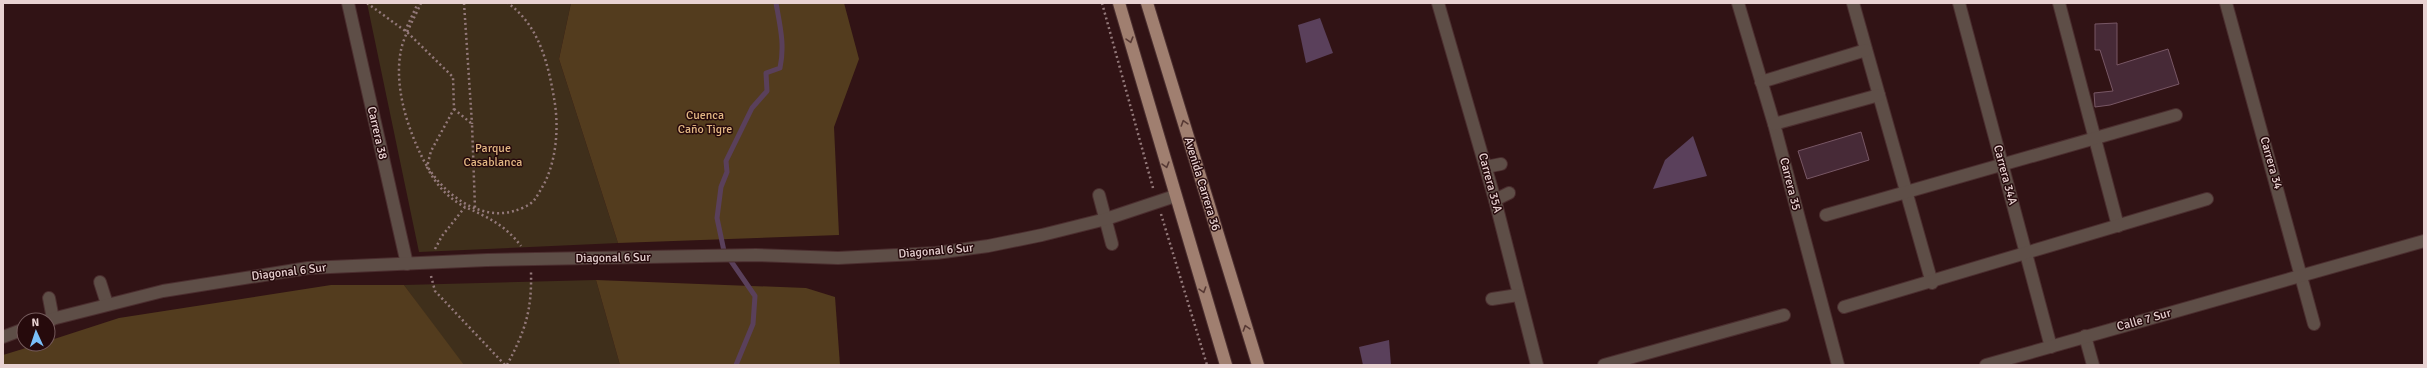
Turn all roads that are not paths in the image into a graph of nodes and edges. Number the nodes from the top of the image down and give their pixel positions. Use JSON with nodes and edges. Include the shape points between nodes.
{"nodes":[{"id":1,"x":348,"y":3,"type":"edge"},
{"id":2,"x":1119,"y":3,"type":"edge"},
{"id":3,"x":1148,"y":3,"type":"edge"},
{"id":4,"x":1438,"y":3,"type":"edge"},
{"id":5,"x":1738,"y":3,"type":"edge"},
{"id":6,"x":1853,"y":3,"type":"edge"},
{"id":7,"x":1959,"y":3,"type":"edge"},
{"id":8,"x":2059,"y":3,"type":"edge"},
{"id":9,"x":2226,"y":3,"type":"edge"},
{"id":10,"x":1866,"y":50,"type":"junction"},
{"id":11,"x":1761,"y":82,"type":"junction"},
{"id":12,"x":1879,"y":95,"type":"junction"},
{"id":13,"x":2176,"y":115,"type":"dead end"},
{"id":14,"x":1774,"y":124,"type":"junction"},
{"id":15,"x":2094,"y":138,"type":"junction"},
{"id":16,"x":1501,"y":164,"type":"dead end"},
{"id":17,"x":2002,"y":164,"type":"junction"},
{"id":18,"x":1486,"y":167,"type":"junction"},
{"id":19,"x":1509,"y":193,"type":"dead end"},
{"id":20,"x":1906,"y":193,"type":"junction"},
{"id":21,"x":1099,"y":195,"type":"dead end"},
{"id":22,"x":1175,"y":196,"type":"junction"},
{"id":23,"x":2207,"y":199,"type":"dead end"},
{"id":24,"x":1495,"y":200,"type":"junction"},
{"id":25,"x":1826,"y":215,"type":"dead end"},
{"id":26,"x":1106,"y":220,"type":"junction"},
{"id":27,"x":2118,"y":226,"type":"junction"},
{"id":28,"x":2424,"y":241,"type":"edge"},
{"id":29,"x":1112,"y":244,"type":"dead end"},
{"id":30,"x":2026,"y":254,"type":"junction"},
{"id":31,"x":407,"y":264,"type":"junction"},
{"id":32,"x":2302,"y":277,"type":"junction"},
{"id":33,"x":100,"y":282,"type":"dead end"},
{"id":34,"x":1932,"y":283,"type":"junction"},
{"id":35,"x":1518,"y":295,"type":"junction"},
{"id":36,"x":49,"y":298,"type":"dead end"},
{"id":37,"x":1492,"y":299,"type":"dead end"},
{"id":38,"x":107,"y":304,"type":"junction"},
{"id":39,"x":1844,"y":307,"type":"dead end"},
{"id":40,"x":50,"y":312,"type":"edge"},
{"id":41,"x":1784,"y":315,"type":"dead end"},
{"id":42,"x":56,"y":317,"type":"edge"},
{"id":43,"x":2314,"y":324,"type":"dead end"},
{"id":44,"x":16,"y":332,"type":"edge"},
{"id":45,"x":3,"y":336,"type":"edge"},
{"id":46,"x":2085,"y":336,"type":"junction"},
{"id":47,"x":2051,"y":347,"type":"junction"},
{"id":48,"x":1226,"y":365,"type":"edge"},
{"id":49,"x":1258,"y":365,"type":"edge"},
{"id":50,"x":1537,"y":365,"type":"edge"},
{"id":51,"x":1604,"y":365,"type":"edge"},
{"id":52,"x":1838,"y":365,"type":"edge"},
{"id":53,"x":1986,"y":365,"type":"edge"},
{"id":54,"x":2093,"y":365,"type":"edge"}],
"edges":[{"from":1,"to":31,"type":"street","name":"Carrera 38"},
{"from":2,"to":22,"type":"main road","one_way":true},
{"from":49,"to":3,"type":"main road","name":"Avenida Carrera 36","one_way":true},
{"from":4,"to":18,"type":"street","name":"Carrera 35A"},
{"from":5,"to":11,"type":"street","name":"Carrera 35"},
{"from":6,"to":10,"type":"street"},
{"from":7,"to":17,"type":"street","name":"Carrera 34A"},
{"from":8,"to":15,"type":"street"},
{"from":9,"to":32,"type":"street","name":"Carrera 34"},
{"from":10,"to":11,"type":"street"},
{"from":10,"to":12,"type":"street"},
{"from":11,"to":14,"type":"street","name":"Carrera 35"},
{"from":12,"to":14,"type":"street"},
{"from":12,"to":20,"type":"street"},
{"from":13,"to":15,"type":"street"},
{"from":14,"to":52,"type":"street","name":"Carrera 35"},
{"from":15,"to":17,"type":"street"},
{"from":15,"to":27,"type":"street"},
{"from":16,"to":18,"type":"street"},
{"from":17,"to":20,"type":"street"},
{"from":17,"to":30,"type":"street","name":"Carrera 34A"},
{"from":18,"to":24,"type":"street","name":"Carrera 35A"},
{"from":19,"to":24,"type":"street"},
{"from":20,"to":25,"type":"street"},
{"from":20,"to":34,"type":"street"},
{"from":21,"to":26,"type":"street"},
{"from":22,"to":26,"type":"street","name":"Diagonal 6 Sur"},
{"from":22,"to":48,"type":"main road","one_way":true},
{"from":23,"to":27,"type":"street"},
{"from":24,"to":35,"type":"street","name":"Carrera 35A"},
{"from":26,"to":29,"type":"street"},
{"from":26,"to":31,"type":"street","name":"Diagonal 6 Sur","via":[[988,246],[936,253],[838,258],[756,255]]},
{"from":27,"to":30,"type":"street"},
{"from":28,"to":32,"type":"street","name":"Calle 7 Sur"},
{"from":30,"to":34,"type":"street"},
{"from":30,"to":47,"type":"street","name":"Carrera 34A"},
{"from":31,"to":38,"type":"street","name":"Diagonal 6 Sur","via":[[308,268],[163,291]]},
{"from":32,"to":43,"type":"street","name":"Carrera 34"},
{"from":32,"to":46,"type":"street","name":"Calle 7 Sur"},
{"from":33,"to":38,"type":"street"},
{"from":34,"to":39,"type":"street"},
{"from":35,"to":37,"type":"street"},
{"from":35,"to":50,"type":"street","name":"Carrera 35A"},
{"from":36,"to":40,"type":"street"},
{"from":38,"to":42,"type":"street","name":"Diagonal 6 Sur"},
{"from":41,"to":51,"type":"street"},
{"from":44,"to":45,"type":"street"},
{"from":46,"to":47,"type":"street","name":"Calle 7 Sur"},
{"from":46,"to":54,"type":"street"},
{"from":47,"to":53,"type":"street","name":"Calle 7 Sur"}]}
